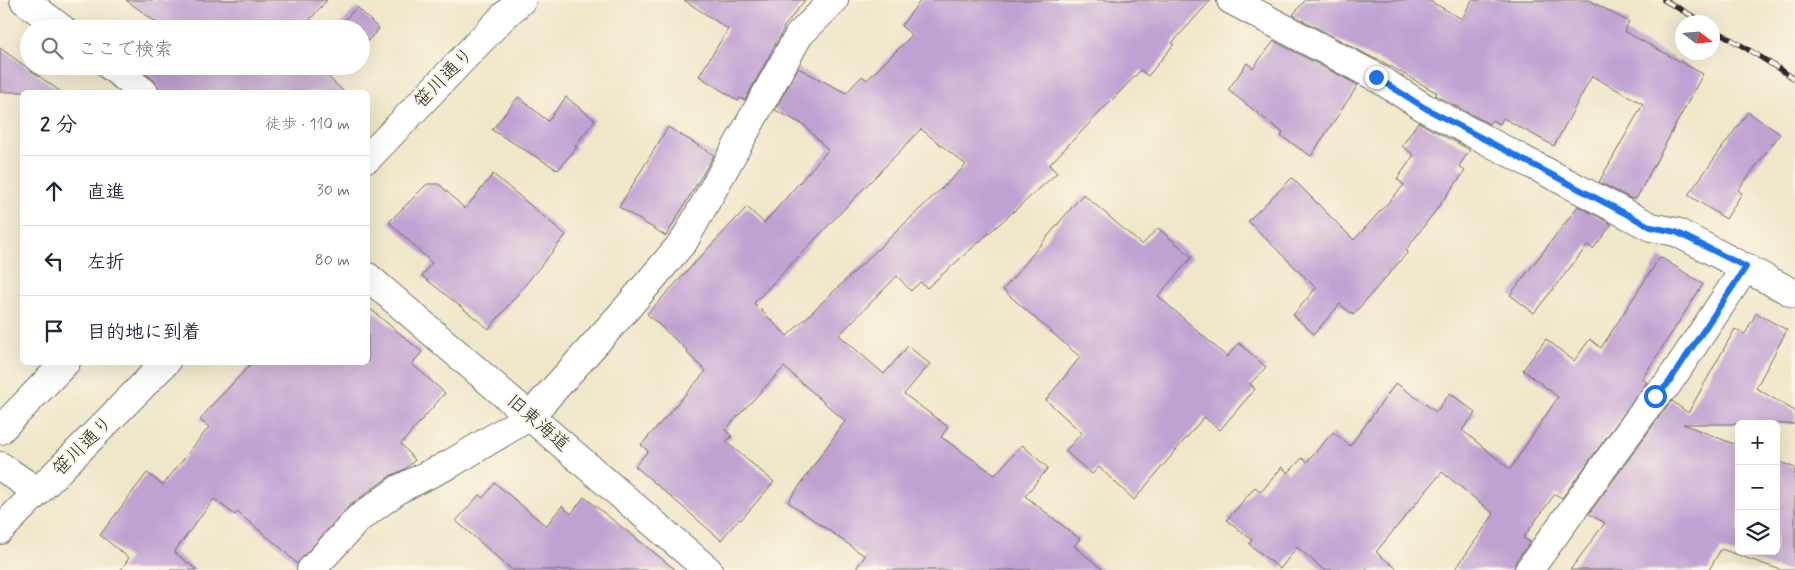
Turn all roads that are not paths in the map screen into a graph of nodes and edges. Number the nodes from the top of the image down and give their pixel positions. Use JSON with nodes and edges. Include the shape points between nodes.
{"nodes":[{"id":1,"x":24,"y":0,"type":"edge"},
{"id":2,"x":522,"y":0,"type":"edge"},
{"id":3,"x":834,"y":0,"type":"edge"},
{"id":4,"x":1231,"y":0,"type":"edge"},
{"id":5,"x":50,"y":20,"type":"edge"},
{"id":6,"x":122,"y":75,"type":"edge"},
{"id":7,"x":141,"y":90,"type":"edge"},
{"id":8,"x":370,"y":156,"type":"edge"},
{"id":9,"x":1746,"y":267,"type":"junction"},
{"id":10,"x":370,"y":279,"type":"edge"},
{"id":11,"x":1795,"y":294,"type":"edge"},
{"id":12,"x":63,"y":365,"type":"edge"},
{"id":13,"x":163,"y":365,"type":"edge"},
{"id":14,"x":530,"y":416,"type":"junction"},
{"id":15,"x":0,"y":430,"type":"edge"},
{"id":16,"x":0,"y":466,"type":"edge"},
{"id":17,"x":38,"y":492,"type":"junction"},
{"id":18,"x":0,"y":530,"type":"edge"},
{"id":19,"x":312,"y":570,"type":"edge"},
{"id":20,"x":708,"y":570,"type":"edge"},
{"id":21,"x":1529,"y":570,"type":"edge"}],
"edges":[{"from":1,"to":5,"type":"street"},
{"from":2,"to":8,"type":"street","name":"笹川通り"},
{"from":3,"to":14,"type":"street","via":[[799,35],[684,241]]},
{"from":4,"to":9,"type":"street","via":[[1376,77],[1425,108],[1651,227],[1676,232]]},
{"from":6,"to":7,"type":"street"},
{"from":9,"to":11,"type":"street"},
{"from":9,"to":21,"type":"street","via":[[1667,385],[1655,396]]},
{"from":10,"to":14,"type":"street","name":"旧東海道"},
{"from":12,"to":15,"type":"street"},
{"from":13,"to":17,"type":"street","name":"笹川通り"},
{"from":14,"to":19,"type":"street","via":[[450,464],[400,489],[358,519]]},
{"from":14,"to":20,"type":"street","name":"旧東海道"},
{"from":16,"to":17,"type":"street"},
{"from":17,"to":18,"type":"street","name":"笹川通り"}]}
